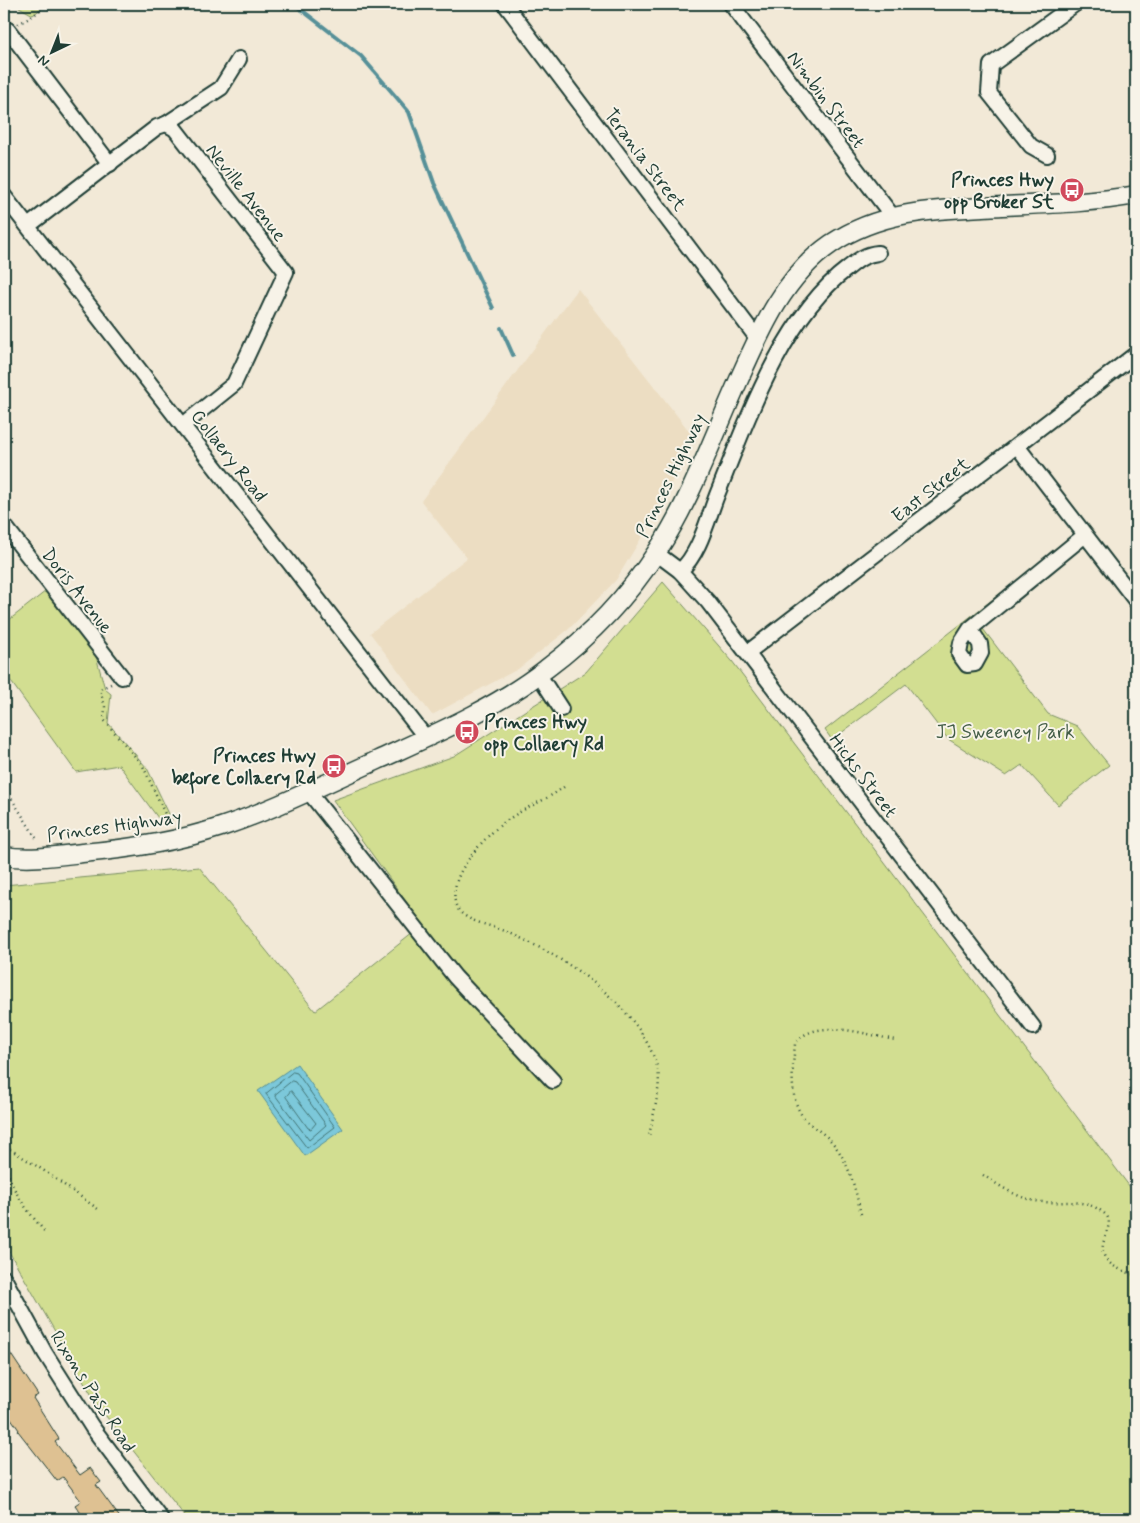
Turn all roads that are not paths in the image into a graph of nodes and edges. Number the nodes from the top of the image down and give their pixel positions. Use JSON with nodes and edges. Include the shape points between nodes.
{"nodes":[{"id":1,"x":506,"y":4,"type":"edge"},
{"id":2,"x":731,"y":4,"type":"edge"},
{"id":3,"x":1075,"y":4,"type":"edge"},
{"id":4,"x":8,"y":30,"type":"road end"},
{"id":5,"x":238,"y":59,"type":"dead end"},
{"id":6,"x":166,"y":124,"type":"junction"},
{"id":7,"x":1047,"y":154,"type":"dead end"},
{"id":8,"x":110,"y":164,"type":"junction"},
{"id":9,"x":1136,"y":195,"type":"edge"},
{"id":10,"x":4,"y":196,"type":"edge"},
{"id":11,"x":893,"y":217,"type":"junction"},
{"id":12,"x":28,"y":226,"type":"junction"},
{"id":13,"x":878,"y":253,"type":"dead end"},
{"id":14,"x":757,"y":338,"type":"junction"},
{"id":15,"x":1136,"y":354,"type":"edge"},
{"id":16,"x":182,"y":425,"type":"junction"},
{"id":17,"x":1017,"y":446,"type":"junction"},
{"id":18,"x":4,"y":525,"type":"edge"},
{"id":19,"x":1085,"y":535,"type":"junction"},
{"id":20,"x":656,"y":554,"type":"junction"},
{"id":21,"x":680,"y":571,"type":"junction"},
{"id":22,"x":1136,"y":601,"type":"edge"},
{"id":23,"x":970,"y":629,"type":"dead end"},
{"id":24,"x":747,"y":653,"type":"junction"},
{"id":25,"x":539,"y":675,"type":"junction"},
{"id":26,"x":122,"y":677,"type":"road end"},
{"id":27,"x":561,"y":709,"type":"dead end"},
{"id":28,"x":426,"y":738,"type":"junction"},
{"id":29,"x":308,"y":791,"type":"junction"},
{"id":30,"x":8,"y":859,"type":"edge"},
{"id":31,"x":1033,"y":1028,"type":"dead end"},
{"id":32,"x":553,"y":1081,"type":"dead end"},
{"id":33,"x":4,"y":1278,"type":"edge"},
{"id":34,"x":161,"y":1519,"type":"edge"}],
"edges":[{"from":1,"to":14,"type":"street","name":"Terania Street"},
{"from":2,"to":11,"type":"street","name":"Nimbin Street"},
{"from":3,"to":7,"type":"street","via":[[991,65],[988,93],[1031,146]]},
{"from":4,"to":8,"type":"street"},
{"from":5,"to":6,"type":"street","via":[[221,88]]},
{"from":6,"to":8,"type":"street","via":[[157,127]]},
{"from":6,"to":16,"type":"street","name":"Neville Avenue","via":[[176,130],[286,272],[234,384]]},
{"from":8,"to":12,"type":"street"},
{"from":9,"to":11,"type":"main road","name":"Princes Highway","via":[[1076,203],[931,210]]},
{"from":10,"to":12,"type":"street","name":"Collaery Road"},
{"from":11,"to":14,"type":"main road","name":"Princes Highway","via":[[861,228],[821,251],[786,289]]},
{"from":12,"to":16,"type":"street","name":"Collaery Road"},
{"from":13,"to":21,"type":"street","via":[[861,258],[820,293],[782,347],[690,562]]},
{"from":14,"to":20,"type":"main road","name":"Princes Highway","via":[[690,490]]},
{"from":15,"to":17,"type":"street","name":"East Street"},
{"from":16,"to":28,"type":"street","name":"Collaery Road"},
{"from":17,"to":19,"type":"street"},
{"from":17,"to":24,"type":"street","name":"East Street"},
{"from":18,"to":26,"type":"street","name":"Doris Avenue"},
{"from":19,"to":22,"type":"street"},
{"from":19,"to":23,"type":"street"},
{"from":20,"to":21,"type":"street","name":"Hicks Street"},
{"from":20,"to":25,"type":"main road","name":"Princes Highway","via":[[593,629]]},
{"from":21,"to":24,"type":"street","name":"Hicks Street"},
{"from":24,"to":31,"type":"street","name":"Hicks Street"},
{"from":25,"to":27,"type":"street"},
{"from":25,"to":28,"type":"main road","name":"Princes Highway","via":[[503,698]]},
{"from":28,"to":29,"type":"main road","name":"Princes Highway"},
{"from":29,"to":30,"type":"main road","name":"Princes Highway","via":[[243,819],[176,839],[131,848]]},
{"from":29,"to":32,"type":"street","via":[[455,977]]},
{"from":33,"to":34,"type":"street","name":"Rixons Pass Road","via":[[45,1353],[92,1427]]}]}
